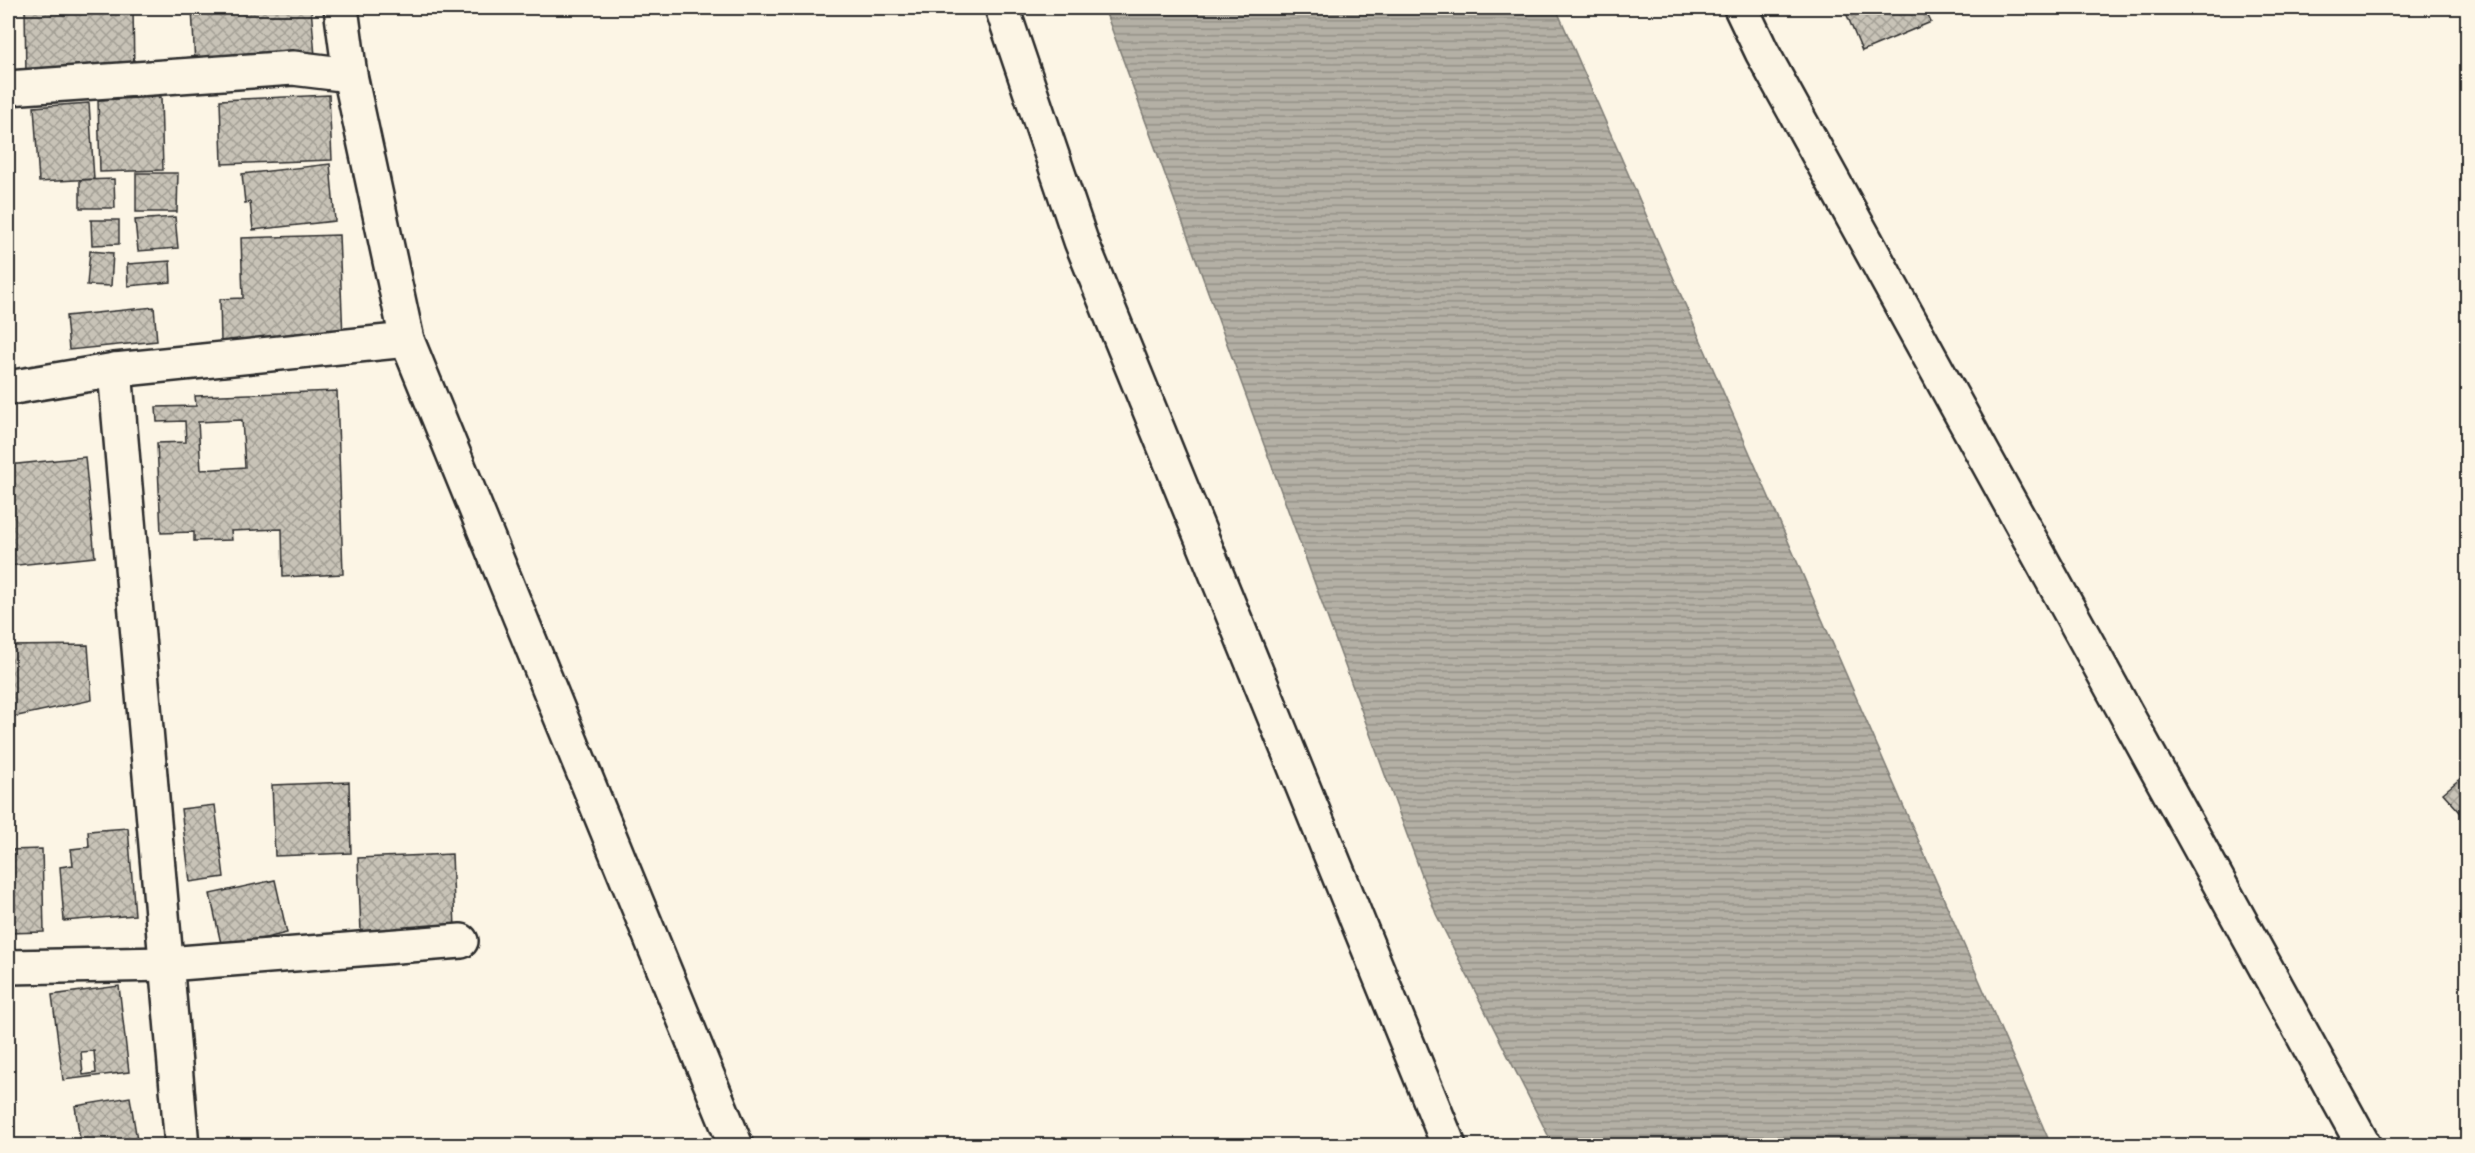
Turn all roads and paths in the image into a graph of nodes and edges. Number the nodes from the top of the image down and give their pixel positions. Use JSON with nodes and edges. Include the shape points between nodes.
{"nodes":[{"id":1,"x":341,"y":8,"type":"edge"},
{"id":2,"x":1002,"y":8,"type":"edge"},
{"id":3,"x":1741,"y":8,"type":"edge"},
{"id":4,"x":350,"y":75,"type":"junction"},
{"id":5,"x":8,"y":88,"type":"edge"},
{"id":6,"x":407,"y":340,"type":"junction"},
{"id":7,"x":115,"y":370,"type":"junction"},
{"id":8,"x":8,"y":388,"type":"edge"},
{"id":9,"x":461,"y":941,"type":"dead end"},
{"id":10,"x":167,"y":964,"type":"junction"},
{"id":11,"x":8,"y":967,"type":"edge"},
{"id":12,"x":182,"y":1146,"type":"edge"},
{"id":13,"x":736,"y":1146,"type":"edge"},
{"id":14,"x":1449,"y":1146,"type":"edge"},
{"id":15,"x":2364,"y":1146,"type":"edge"}],
"edges":[{"from":1,"to":4,"type":"street"},
{"from":2,"to":14,"type":"street","via":[[1080,241]]},
{"from":3,"to":15,"type":"street","via":[[1773,73]]},
{"from":4,"to":5,"type":"street","via":[[294,68]]},
{"from":4,"to":6,"type":"street"},
{"from":6,"to":7,"type":"street"},
{"from":6,"to":13,"type":"street"},
{"from":7,"to":8,"type":"street"},
{"from":7,"to":10,"type":"street"},
{"from":9,"to":10,"type":"street"},
{"from":10,"to":11,"type":"street"},
{"from":10,"to":12,"type":"street"}]}
